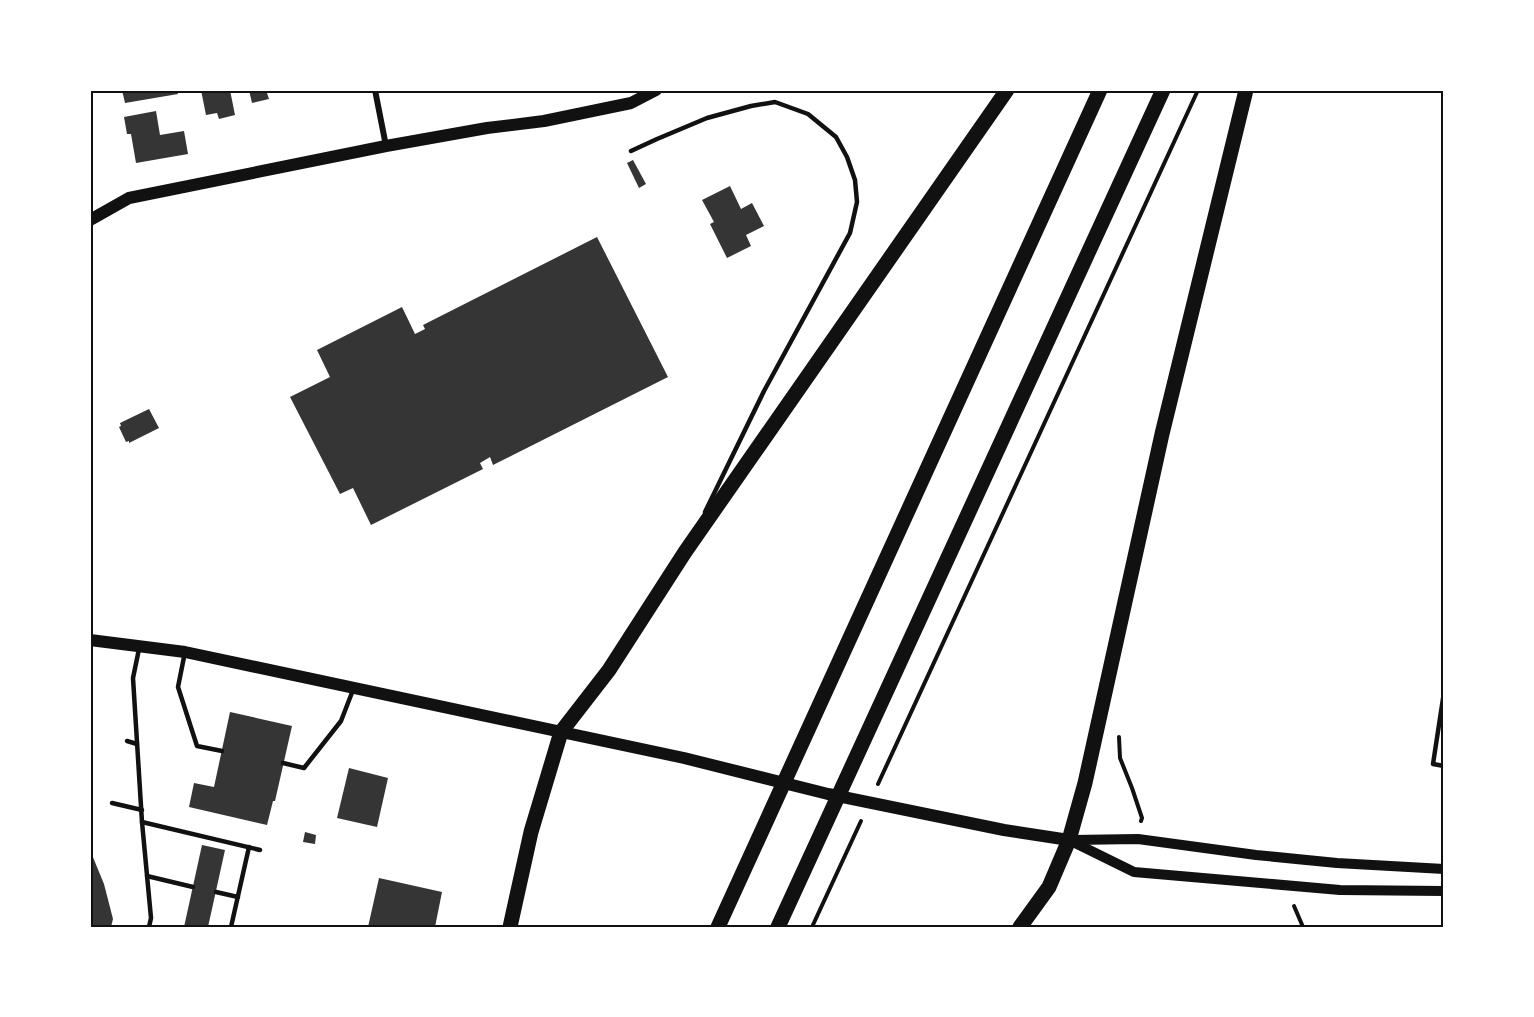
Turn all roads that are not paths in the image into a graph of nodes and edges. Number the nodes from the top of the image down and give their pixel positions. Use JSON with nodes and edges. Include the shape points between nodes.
{"nodes":[{"id":1,"x":375,"y":90,"type":"edge"},
{"id":2,"x":656,"y":90,"type":"edge"},
{"id":3,"x":1007,"y":90,"type":"edge"},
{"id":4,"x":1100,"y":90,"type":"edge"},
{"id":5,"x":1163,"y":90,"type":"edge"},
{"id":6,"x":1246,"y":90,"type":"edge"},
{"id":7,"x":386,"y":146,"type":"junction"},
{"id":8,"x":632,"y":151,"type":"dead end"},
{"id":9,"x":90,"y":220,"type":"edge"},
{"id":10,"x":685,"y":552,"type":"junction"},
{"id":11,"x":90,"y":640,"type":"edge"},
{"id":12,"x":139,"y":646,"type":"junction"},
{"id":13,"x":185,"y":652,"type":"junction"},
{"id":14,"x":353,"y":688,"type":"junction"},
{"id":15,"x":1444,"y":692,"type":"edge"},
{"id":16,"x":561,"y":732,"type":"junction"},
{"id":17,"x":127,"y":741,"type":"dead end"},
{"id":18,"x":137,"y":744,"type":"junction"},
{"id":19,"x":222,"y":751,"type":"dead end"},
{"id":20,"x":283,"y":763,"type":"dead end"},
{"id":21,"x":1444,"y":766,"type":"edge"},
{"id":22,"x":112,"y":803,"type":"dead end"},
{"id":23,"x":142,"y":810,"type":"junction"},
{"id":24,"x":142,"y":822,"type":"junction"},
{"id":25,"x":1069,"y":840,"type":"junction"},
{"id":26,"x":249,"y":847,"type":"junction"},
{"id":27,"x":260,"y":850,"type":"dead end"},
{"id":28,"x":1444,"y":869,"type":"edge"},
{"id":29,"x":147,"y":876,"type":"junction"},
{"id":30,"x":193,"y":887,"type":"dead end"},
{"id":31,"x":1444,"y":891,"type":"edge"},
{"id":32,"x":216,"y":892,"type":"dead end"},
{"id":33,"x":238,"y":897,"type":"junction"},
{"id":34,"x":149,"y":927,"type":"edge"},
{"id":35,"x":231,"y":927,"type":"edge"},
{"id":36,"x":510,"y":927,"type":"edge"},
{"id":37,"x":718,"y":927,"type":"edge"},
{"id":38,"x":778,"y":927,"type":"edge"},
{"id":39,"x":1020,"y":927,"type":"edge"}],
"edges":[{"from":1,"to":7,"type":"street"},
{"from":2,"to":7,"type":"main road","via":[[631,103]]},
{"from":3,"to":10,"type":"main road"},
{"from":4,"to":37,"type":"main road"},
{"from":5,"to":38,"type":"main road"},
{"from":6,"to":25,"type":"main road"},
{"from":7,"to":9,"type":"main road","via":[[129,198]]},
{"from":8,"to":10,"type":"lane","via":[[706,118],[775,102],[808,114],[836,136],[855,180],[857,202],[850,233],[764,391]]},
{"from":10,"to":16,"type":"main road","via":[[609,670]]},
{"from":11,"to":12,"type":"main road"},
{"from":12,"to":13,"type":"main road"},
{"from":12,"to":18,"type":"lane","via":[[134,678]]},
{"from":13,"to":14,"type":"main road"},
{"from":13,"to":19,"type":"lane","via":[[178,687],[196,746]]},
{"from":14,"to":16,"type":"main road"},
{"from":14,"to":20,"type":"lane","via":[[341,721],[304,768]]},
{"from":15,"to":21,"type":"lane","via":[[1433,764]]},
{"from":16,"to":25,"type":"main road","via":[[828,794]]},
{"from":16,"to":36,"type":"main road","via":[[531,832]]},
{"from":17,"to":18,"type":"lane"},
{"from":18,"to":23,"type":"lane"},
{"from":22,"to":23,"type":"lane"},
{"from":23,"to":24,"type":"lane"},
{"from":24,"to":26,"type":"lane"},
{"from":24,"to":29,"type":"lane"},
{"from":25,"to":28,"type":"street","via":[[1138,839],[1325,862]]},
{"from":25,"to":31,"type":"street","via":[[1134,872],[1340,890]]},
{"from":25,"to":39,"type":"main road","via":[[1049,887]]},
{"from":26,"to":27,"type":"lane"},
{"from":26,"to":33,"type":"lane"},
{"from":29,"to":30,"type":"lane"},
{"from":29,"to":34,"type":"lane","via":[[152,918]]},
{"from":32,"to":33,"type":"lane"},
{"from":33,"to":35,"type":"lane"}]}
